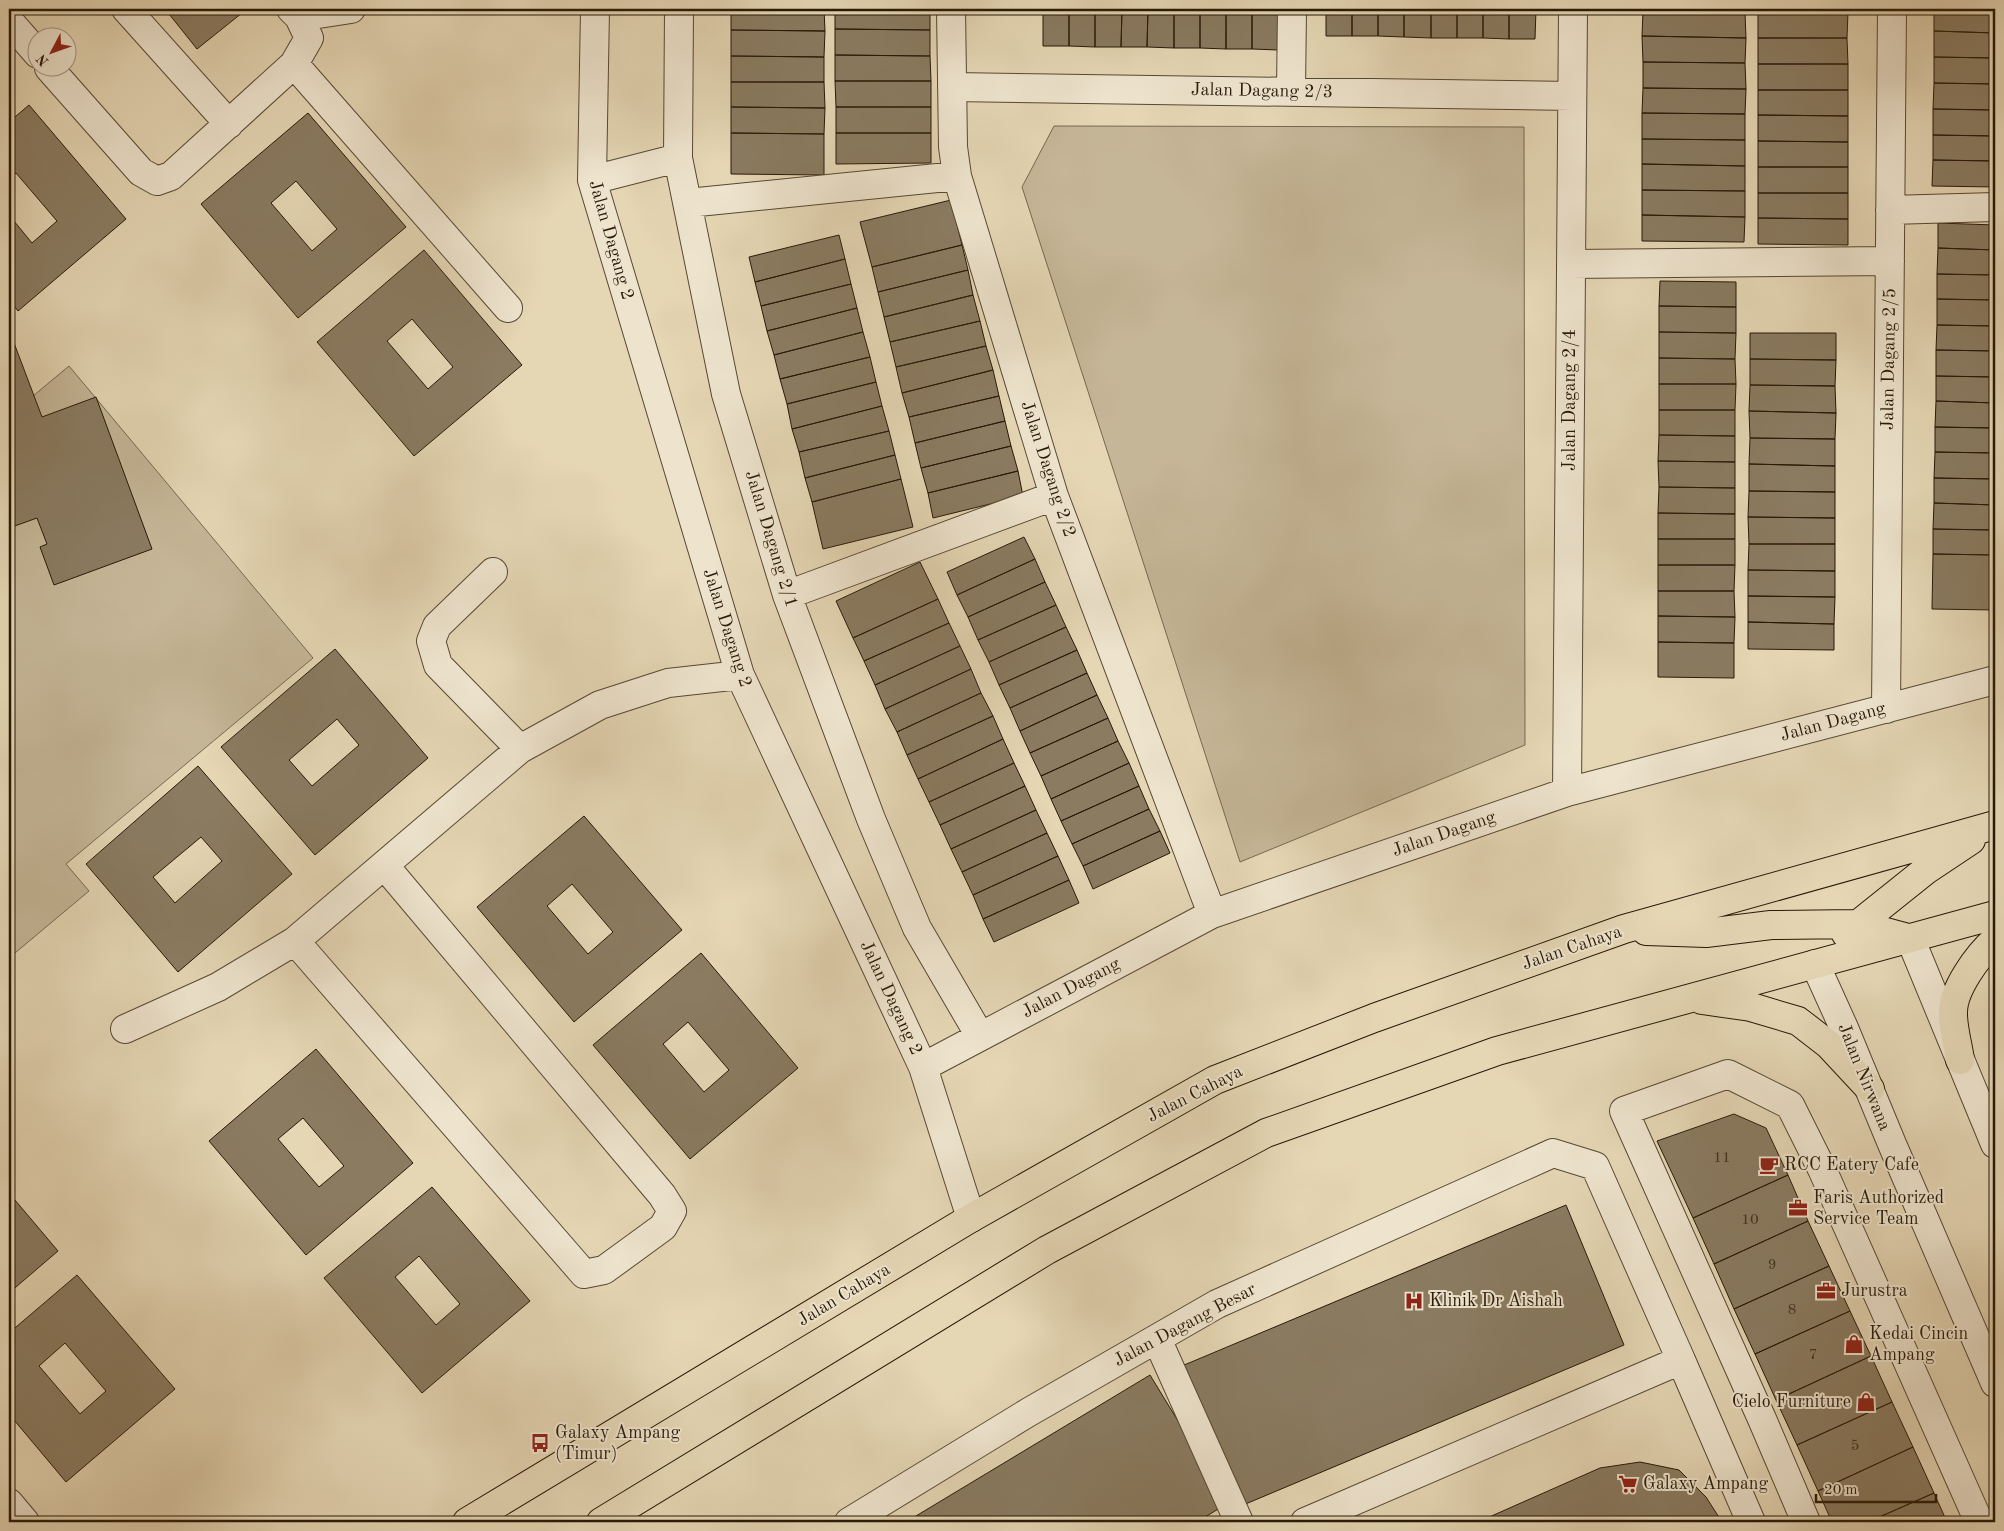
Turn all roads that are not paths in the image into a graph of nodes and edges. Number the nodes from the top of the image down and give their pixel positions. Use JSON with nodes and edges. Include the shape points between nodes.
{"nodes":[{"id":1,"x":126,"y":9,"type":"edge"},
{"id":2,"x":351,"y":9,"type":"edge"},
{"id":3,"x":595,"y":9,"type":"edge"},
{"id":4,"x":679,"y":9,"type":"edge"},
{"id":5,"x":951,"y":9,"type":"edge"},
{"id":6,"x":1292,"y":9,"type":"edge"},
{"id":7,"x":1573,"y":9,"type":"edge"},
{"id":8,"x":1892,"y":9,"type":"edge"},
{"id":9,"x":295,"y":13,"type":"edge"},
{"id":10,"x":9,"y":21,"type":"edge"},
{"id":11,"x":28,"y":43,"type":"edge"},
{"id":12,"x":294,"y":64,"type":"junction"},
{"id":13,"x":58,"y":78,"type":"edge"},
{"id":14,"x":952,"y":87,"type":"junction"},
{"id":15,"x":1291,"y":91,"type":"junction"},
{"id":16,"x":1572,"y":96,"type":"junction"},
{"id":17,"x":229,"y":124,"type":"junction"},
{"id":18,"x":678,"y":158,"type":"junction"},
{"id":19,"x":957,"y":176,"type":"junction"},
{"id":20,"x":592,"y":180,"type":"junction"},
{"id":21,"x":688,"y":203,"type":"junction"},
{"id":22,"x":1995,"y":207,"type":"edge"},
{"id":23,"x":1890,"y":210,"type":"junction"},
{"id":24,"x":1890,"y":262,"type":"junction"},
{"id":25,"x":1571,"y":264,"type":"junction"},
{"id":26,"x":508,"y":308,"type":"dead end"},
{"id":27,"x":1054,"y":496,"type":"junction"},
{"id":28,"x":493,"y":572,"type":"dead end"},
{"id":29,"x":787,"y":595,"type":"junction"},
{"id":30,"x":740,"y":675,"type":"junction"},
{"id":31,"x":1995,"y":680,"type":"edge"},
{"id":32,"x":1886,"y":709,"type":"junction"},
{"id":33,"x":520,"y":749,"type":"junction"},
{"id":34,"x":1567,"y":792,"type":"junction"},
{"id":35,"x":1994,"y":825,"type":"edge"},
{"id":36,"x":384,"y":865,"type":"junction"},
{"id":37,"x":1212,"y":914,"type":"junction"},
{"id":38,"x":1995,"y":915,"type":"edge"},
{"id":39,"x":1856,"y":924,"type":"junction"},
{"id":40,"x":1624,"y":929,"type":"junction"},
{"id":41,"x":1910,"y":938,"type":"junction"},
{"id":42,"x":1995,"y":940,"type":"edge"},
{"id":43,"x":295,"y":941,"type":"junction"},
{"id":44,"x":1816,"y":964,"type":"junction"},
{"id":45,"x":1690,"y":999,"type":"junction"},
{"id":46,"x":125,"y":1029,"type":"dead end"},
{"id":47,"x":980,"y":1036,"type":"junction"},
{"id":48,"x":1960,"y":1060,"type":"junction"},
{"id":49,"x":923,"y":1067,"type":"junction"},
{"id":50,"x":1870,"y":1089,"type":"junction"},
{"id":51,"x":1995,"y":1144,"type":"edge"},
{"id":52,"x":971,"y":1218,"type":"junction"},
{"id":53,"x":1157,"y":1339,"type":"junction"},
{"id":54,"x":1681,"y":1360,"type":"junction"},
{"id":55,"x":1995,"y":1383,"type":"edge"},
{"id":56,"x":9,"y":1502,"type":"edge"},
{"id":57,"x":25,"y":1522,"type":"edge"},
{"id":58,"x":467,"y":1522,"type":"edge"},
{"id":59,"x":601,"y":1522,"type":"edge"},
{"id":60,"x":849,"y":1522,"type":"edge"},
{"id":61,"x":1239,"y":1522,"type":"edge"},
{"id":62,"x":1304,"y":1522,"type":"edge"},
{"id":63,"x":1751,"y":1522,"type":"edge"},
{"id":64,"x":1806,"y":1522,"type":"edge"},
{"id":65,"x":1979,"y":1522,"type":"edge"}],
"edges":[{"from":1,"to":17,"type":"street"},
{"from":2,"to":9,"type":"street"},
{"from":3,"to":20,"type":"street","name":"Jalan Dagang 2"},
{"from":4,"to":18,"type":"street","name":"Jalan Dagang 2/1"},
{"from":5,"to":14,"type":"street","name":"Jalan Dagang 2/2"},
{"from":6,"to":15,"type":"street"},
{"from":7,"to":16,"type":"street","name":"Jalan Dagang 2/4"},
{"from":8,"to":23,"type":"street","name":"Jalan Dagang 2/5"},
{"from":9,"to":12,"type":"street","via":[[309,38]]},
{"from":10,"to":11,"type":"street"},
{"from":12,"to":17,"type":"street"},
{"from":12,"to":26,"type":"street"},
{"from":13,"to":17,"type":"street","via":[[141,172],[157,181],[171,176]]},
{"from":14,"to":15,"type":"street","name":"Jalan Dagang 2/3"},
{"from":14,"to":19,"type":"street","name":"Jalan Dagang 2/2"},
{"from":15,"to":16,"type":"street","name":"Jalan Dagang 2/3"},
{"from":16,"to":25,"type":"street","name":"Jalan Dagang 2/4"},
{"from":18,"to":20,"type":"street"},
{"from":18,"to":21,"type":"street","name":"Jalan Dagang 2/1"},
{"from":19,"to":21,"type":"street"},
{"from":19,"to":27,"type":"street","name":"Jalan Dagang 2/2"},
{"from":20,"to":30,"type":"street","name":"Jalan Dagang 2"},
{"from":21,"to":29,"type":"street","name":"Jalan Dagang 2/1","via":[[726,394]]},
{"from":22,"to":23,"type":"street"},
{"from":23,"to":24,"type":"street","name":"Jalan Dagang 2/5"},
{"from":24,"to":25,"type":"street"},
{"from":24,"to":32,"type":"street","name":"Jalan Dagang 2/5"},
{"from":25,"to":34,"type":"street","name":"Jalan Dagang 2/4"},
{"from":27,"to":29,"type":"street"},
{"from":27,"to":37,"type":"street","name":"Jalan Dagang 2/2"},
{"from":28,"to":33,"type":"street","via":[[437,626],[431,642],[438,665]]},
{"from":29,"to":47,"type":"street","name":"Jalan Dagang 2/1","via":[[871,819],[917,928]]},
{"from":30,"to":33,"type":"street","via":[[668,683],[600,705]]},
{"from":30,"to":49,"type":"street","name":"Jalan Dagang 2"},
{"from":31,"to":32,"type":"street","name":"Jalan Dagang"},
{"from":32,"to":34,"type":"street","name":"Jalan Dagang"},
{"from":33,"to":36,"type":"street"},
{"from":34,"to":37,"type":"street","name":"Jalan Dagang"},
{"from":35,"to":39,"type":"main road","via":[[1926,870]]},
{"from":35,"to":40,"type":"main road","name":"Jalan Cahaya"},
{"from":36,"to":43,"type":"street"},
{"from":36,"to":43,"type":"street","via":[[662,1195],[672,1211],[663,1227],[604,1270],[584,1274]]},
{"from":37,"to":47,"type":"street","name":"Jalan Dagang"},
{"from":38,"to":41,"type":"main road"},
{"from":39,"to":40,"type":"main road","via":[[1771,925],[1706,934]]},
{"from":39,"to":41,"type":"main road"},
{"from":39,"to":44,"type":"main road"},
{"from":40,"to":52,"type":"main road","name":"Jalan Cahaya","via":[[1374,1018],[1215,1080]]},
{"from":41,"to":44,"type":"main road"},
{"from":41,"to":48,"type":"street"},
{"from":42,"to":48,"type":"main road","via":[[1963,979],[1952,1012]]},
{"from":43,"to":46,"type":"street","via":[[218,987]]},
{"from":44,"to":45,"type":"main road"},
{"from":44,"to":50,"type":"street","name":"Jalan Nirwana"},
{"from":45,"to":50,"type":"main road","via":[[1752,1007],[1798,1021],[1829,1045]]},
{"from":45,"to":59,"type":"main road","via":[[1497,1051],[1266,1133],[1047,1250]]},
{"from":47,"to":49,"type":"street","name":"Jalan Dagang"},
{"from":48,"to":51,"type":"street"},
{"from":49,"to":52,"type":"street","name":"Jalan Dagang 2"},
{"from":50,"to":55,"type":"street","name":"Jalan Nirwana"},
{"from":52,"to":58,"type":"main road","name":"Jalan Cahaya"},
{"from":53,"to":54,"type":"street","name":"Jalan Dagang Besar","via":[[1217,1304],[1553,1153],[1595,1166]]},
{"from":53,"to":60,"type":"street","name":"Jalan Dagang Besar","via":[[1029,1412]]},
{"from":53,"to":61,"type":"street"},
{"from":54,"to":62,"type":"street"},
{"from":54,"to":63,"type":"street"},
{"from":56,"to":57,"type":"street"},
{"from":64,"to":65,"type":"street","via":[[1624,1112],[1728,1074],[1790,1106],[1822,1169]]}]}
